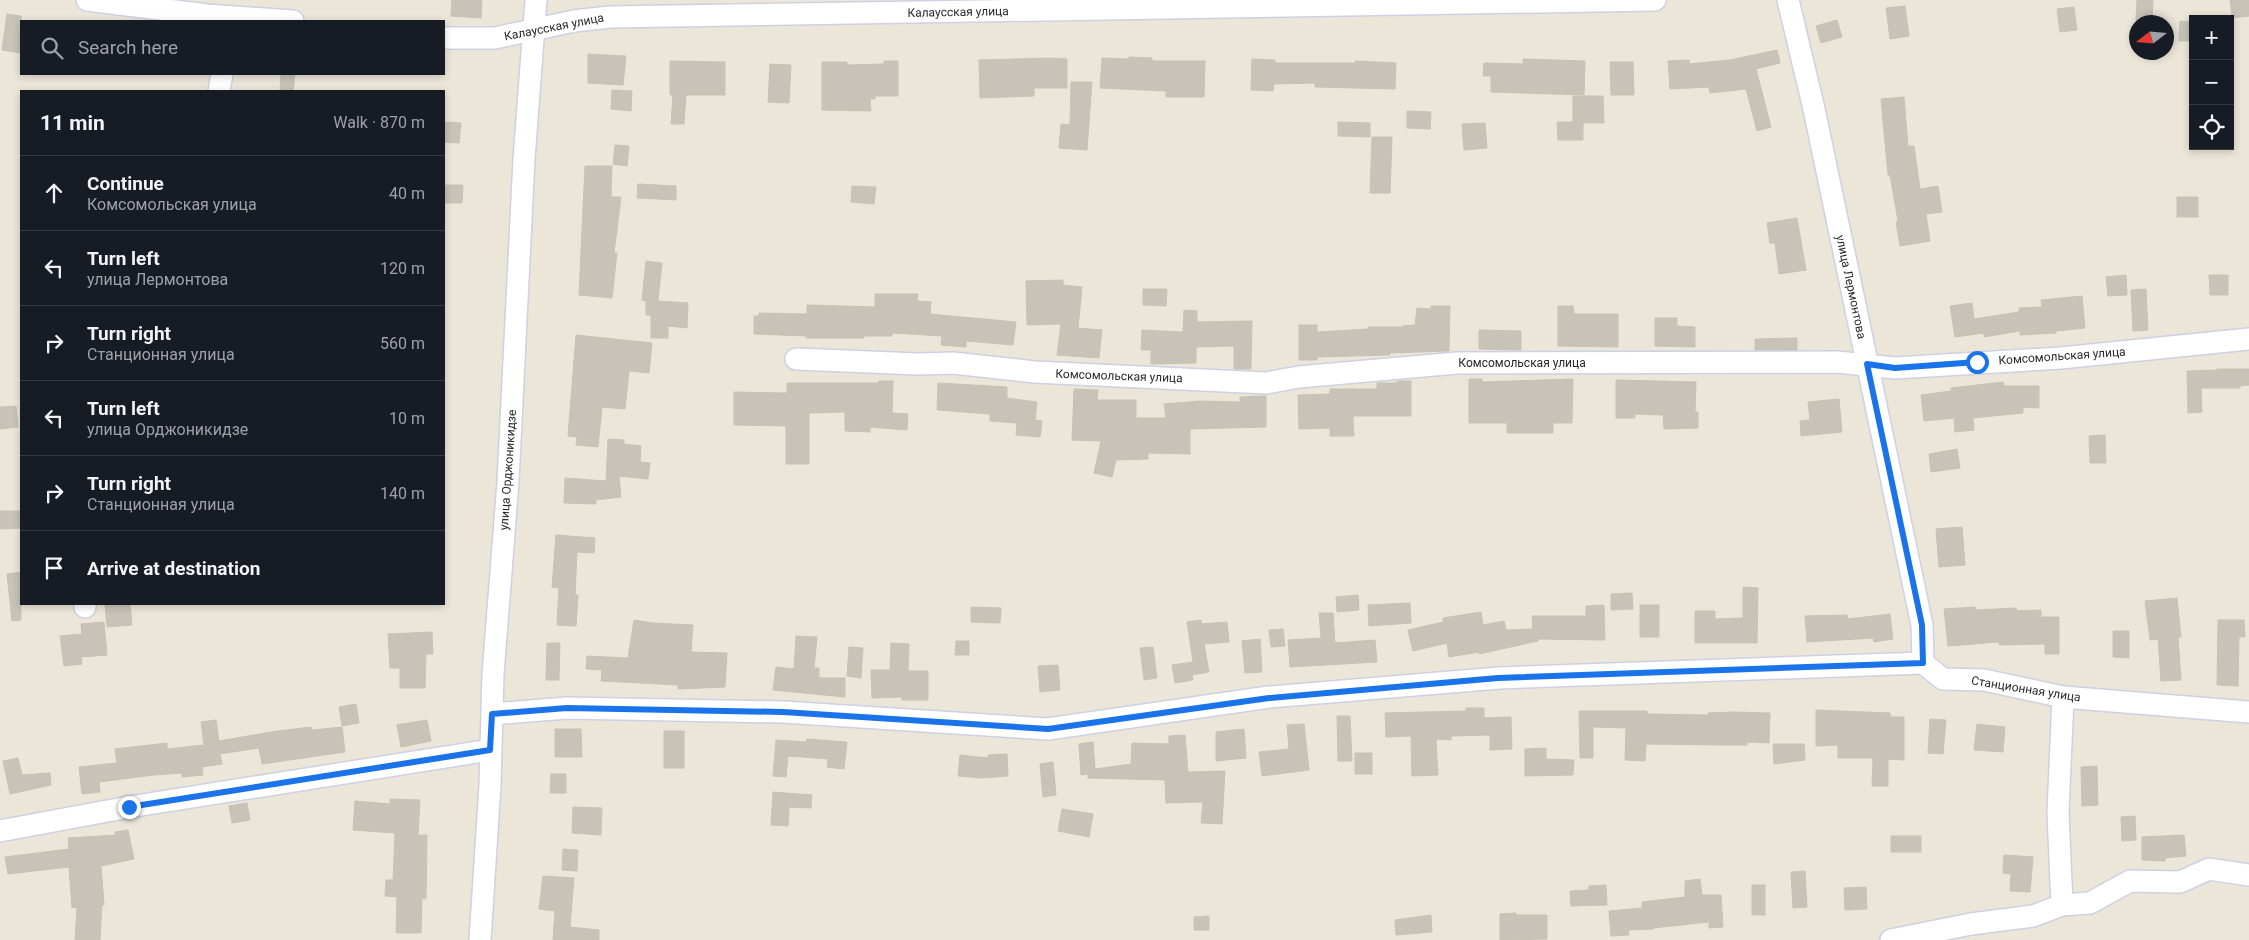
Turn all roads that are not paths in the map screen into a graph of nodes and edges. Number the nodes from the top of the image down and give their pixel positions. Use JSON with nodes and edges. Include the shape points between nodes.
{"nodes":[{"id":1,"x":87,"y":0,"type":"edge"},
{"id":2,"x":536,"y":0,"type":"edge"},
{"id":3,"x":1655,"y":0,"type":"edge"},
{"id":4,"x":1788,"y":0,"type":"edge"},
{"id":5,"x":229,"y":19,"type":"edge"},
{"id":6,"x":261,"y":20,"type":"edge"},
{"id":7,"x":534,"y":30,"type":"junction"},
{"id":8,"x":445,"y":38,"type":"edge"},
{"id":9,"x":222,"y":75,"type":"edge"},
{"id":10,"x":219,"y":90,"type":"edge"},
{"id":11,"x":2249,"y":339,"type":"edge"},
{"id":12,"x":796,"y":358,"type":"dead end"},
{"id":13,"x":1867,"y":364,"type":"junction"},
{"id":14,"x":1923,"y":663,"type":"junction"},
{"id":15,"x":2063,"y":697,"type":"junction"},
{"id":16,"x":2249,"y":712,"type":"edge"},
{"id":17,"x":492,"y":714,"type":"junction"},
{"id":18,"x":490,"y":750,"type":"junction"},
{"id":19,"x":0,"y":831,"type":"edge"},
{"id":20,"x":2249,"y":875,"type":"edge"},
{"id":21,"x":2062,"y":906,"type":"junction"},
{"id":22,"x":480,"y":940,"type":"edge"},
{"id":23,"x":1891,"y":940,"type":"edge"}],
"edges":[{"from":1,"to":5,"type":"street"},
{"from":2,"to":7,"type":"street","name":"улица Орджоникидзе"},
{"from":3,"to":7,"type":"street","name":"Калаусская улица","via":[[610,17]]},
{"from":4,"to":13,"type":"street","name":"улица Лермонтова"},
{"from":5,"to":6,"type":"street"},
{"from":7,"to":8,"type":"street","name":"Калаусская улица","via":[[495,38]]},
{"from":7,"to":17,"type":"street","name":"улица Орджоникидзе"},
{"from":9,"to":10,"type":"street"},
{"from":11,"to":13,"type":"street","name":"Комсомольская улица","via":[[2061,358],[1895,368]]},
{"from":12,"to":13,"type":"street","name":"Комсомольская улица","via":[[953,363],[1035,372],[1266,383],[1299,377],[1458,363]]},
{"from":13,"to":14,"type":"street","name":"улица Лермонтова","via":[[1922,625]]},
{"from":14,"to":15,"type":"street","name":"Станционная улица","via":[[1943,679],[1984,680]]},
{"from":14,"to":17,"type":"street","via":[[1498,678],[1269,698],[1048,729],[783,712],[567,708]]},
{"from":15,"to":16,"type":"street","name":"Станционная улица"},
{"from":15,"to":21,"type":"street","via":[[2058,814]]},
{"from":17,"to":18,"type":"street","name":"улица Орджоникидзе"},
{"from":18,"to":19,"type":"street","via":[[139,805]]},
{"from":18,"to":22,"type":"street","name":"улица Орджоникидзе"},
{"from":20,"to":21,"type":"street","via":[[2209,869],[2180,882],[2130,881],[2090,903]]},
{"from":21,"to":23,"type":"street","via":[[2033,916],[1970,924]]}]}
